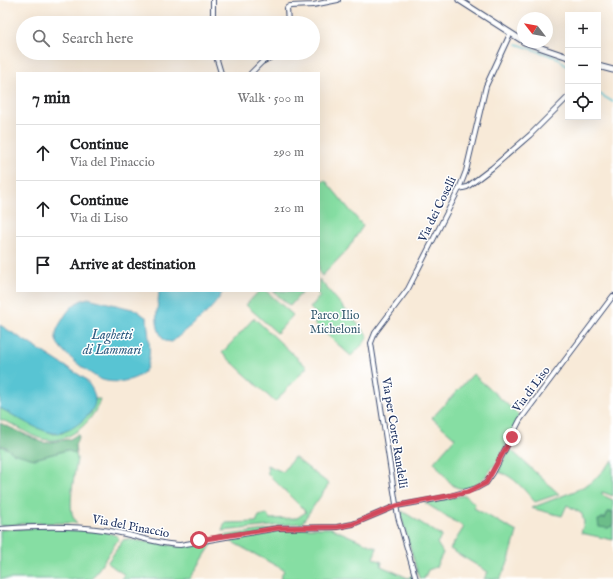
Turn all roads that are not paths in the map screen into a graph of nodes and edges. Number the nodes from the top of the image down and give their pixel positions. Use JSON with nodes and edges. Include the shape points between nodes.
{"nodes":[{"id":1,"x":213,"y":0,"type":"edge"},
{"id":2,"x":338,"y":0,"type":"edge"},
{"id":3,"x":459,"y":0,"type":"edge"},
{"id":4,"x":213,"y":16,"type":"edge"},
{"id":5,"x":287,"y":16,"type":"edge"},
{"id":6,"x":510,"y":34,"type":"junction"},
{"id":7,"x":517,"y":38,"type":"edge"},
{"id":8,"x":540,"y":48,"type":"edge"},
{"id":9,"x":565,"y":57,"type":"edge"},
{"id":10,"x":218,"y":60,"type":"edge"},
{"id":11,"x":266,"y":60,"type":"edge"},
{"id":12,"x":601,"y":68,"type":"edge"},
{"id":13,"x":613,"y":70,"type":"edge"},
{"id":14,"x":221,"y":72,"type":"edge"},
{"id":15,"x":252,"y":72,"type":"edge"},
{"id":16,"x":565,"y":100,"type":"edge"},
{"id":17,"x":460,"y":189,"type":"junction"},
{"id":18,"x":613,"y":296,"type":"edge"},
{"id":19,"x":373,"y":337,"type":"joint"},
{"id":20,"x":396,"y":506,"type":"junction"},
{"id":21,"x":0,"y":529,"type":"edge"},
{"id":22,"x":416,"y":579,"type":"edge"}],
"edges":[{"from":1,"to":4,"type":"street"},
{"from":2,"to":5,"type":"street","via":[[290,6],[287,8]]},
{"from":3,"to":6,"type":"street"},
{"from":6,"to":7,"type":"street"},
{"from":6,"to":17,"type":"street","name":"Via dei Coselli","via":[[486,86]]},
{"from":8,"to":9,"type":"street"},
{"from":10,"to":14,"type":"street"},
{"from":11,"to":15,"type":"street"},
{"from":12,"to":13,"type":"street"},
{"from":16,"to":17,"type":"street","via":[[502,159],[467,187]]},
{"from":17,"to":19,"type":"street","name":"Via dei Coselli","via":[[408,289]]},
{"from":18,"to":20,"type":"street","name":"Via di Liso","via":[[520,420],[486,483],[468,492]]},
{"from":19,"to":20,"type":"street","name":"Via per Corte Randelli","via":[[370,348]]},
{"from":20,"to":21,"type":"street","name":"Via del Pinaccio","via":[[353,524],[337,527],[278,528],[180,545],[163,544],[106,530],[63,525]]},
{"from":20,"to":22,"type":"street","name":"Via per Corte Randelli"}]}
